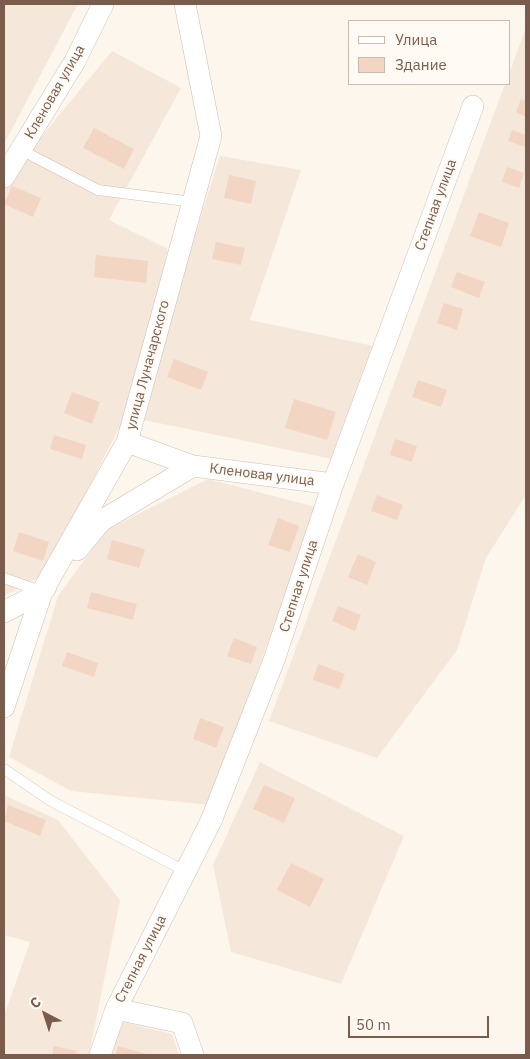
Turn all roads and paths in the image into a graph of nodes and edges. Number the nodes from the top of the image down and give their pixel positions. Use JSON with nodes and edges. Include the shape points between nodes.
{"nodes":[{"id":1,"x":103,"y":4,"type":"edge"},
{"id":2,"x":185,"y":4,"type":"edge"},
{"id":3,"x":473,"y":106,"type":"dead end"},
{"id":4,"x":21,"y":150,"type":"junction"},
{"id":5,"x":4,"y":177,"type":"edge"},
{"id":6,"x":192,"y":202,"type":"junction"},
{"id":7,"x":126,"y":442,"type":"junction"},
{"id":8,"x":193,"y":466,"type":"junction"},
{"id":9,"x":333,"y":484,"type":"junction"},
{"id":10,"x":4,"y":578,"type":"edge"},
{"id":11,"x":42,"y":592,"type":"junction"},
{"id":12,"x":4,"y":612,"type":"edge"},
{"id":13,"x":4,"y":707,"type":"edge"},
{"id":14,"x":4,"y":770,"type":"edge"},
{"id":15,"x":186,"y":871,"type":"junction"},
{"id":16,"x":116,"y":1009,"type":"junction"},
{"id":17,"x":100,"y":1055,"type":"edge"},
{"id":18,"x":193,"y":1055,"type":"edge"}],
"edges":[{"from":1,"to":4,"type":"street","name":"Кленовая улица","via":[[75,61]]},
{"from":2,"to":6,"type":"street","name":"улица Луначарского","via":[[211,136]]},
{"from":3,"to":9,"type":"street","name":"Степная улица"},
{"from":4,"to":5,"type":"street","name":"Кленовая улица"},
{"from":4,"to":6,"type":"lane","via":[[98,190]]},
{"from":6,"to":7,"type":"street","name":"улица Луначарского"},
{"from":7,"to":8,"type":"street"},
{"from":7,"to":11,"type":"street","name":"улица Луначарского"},
{"from":8,"to":9,"type":"street","name":"Кленовая улица"},
{"from":8,"to":11,"type":"street","name":"Кленовая улица","via":[[100,521]]},
{"from":9,"to":15,"type":"street","name":"Степная улица","via":[[274,660],[211,821]]},
{"from":10,"to":11,"type":"lane"},
{"from":11,"to":12,"type":"street","name":"Кленовая улица"},
{"from":11,"to":13,"type":"street","name":"улица Луначарского"},
{"from":14,"to":15,"type":"lane","via":[[51,801]]},
{"from":15,"to":16,"type":"street","name":"Степная улица"},
{"from":16,"to":17,"type":"street","name":"Степная улица"},
{"from":16,"to":18,"type":"street","via":[[182,1023]]}]}
